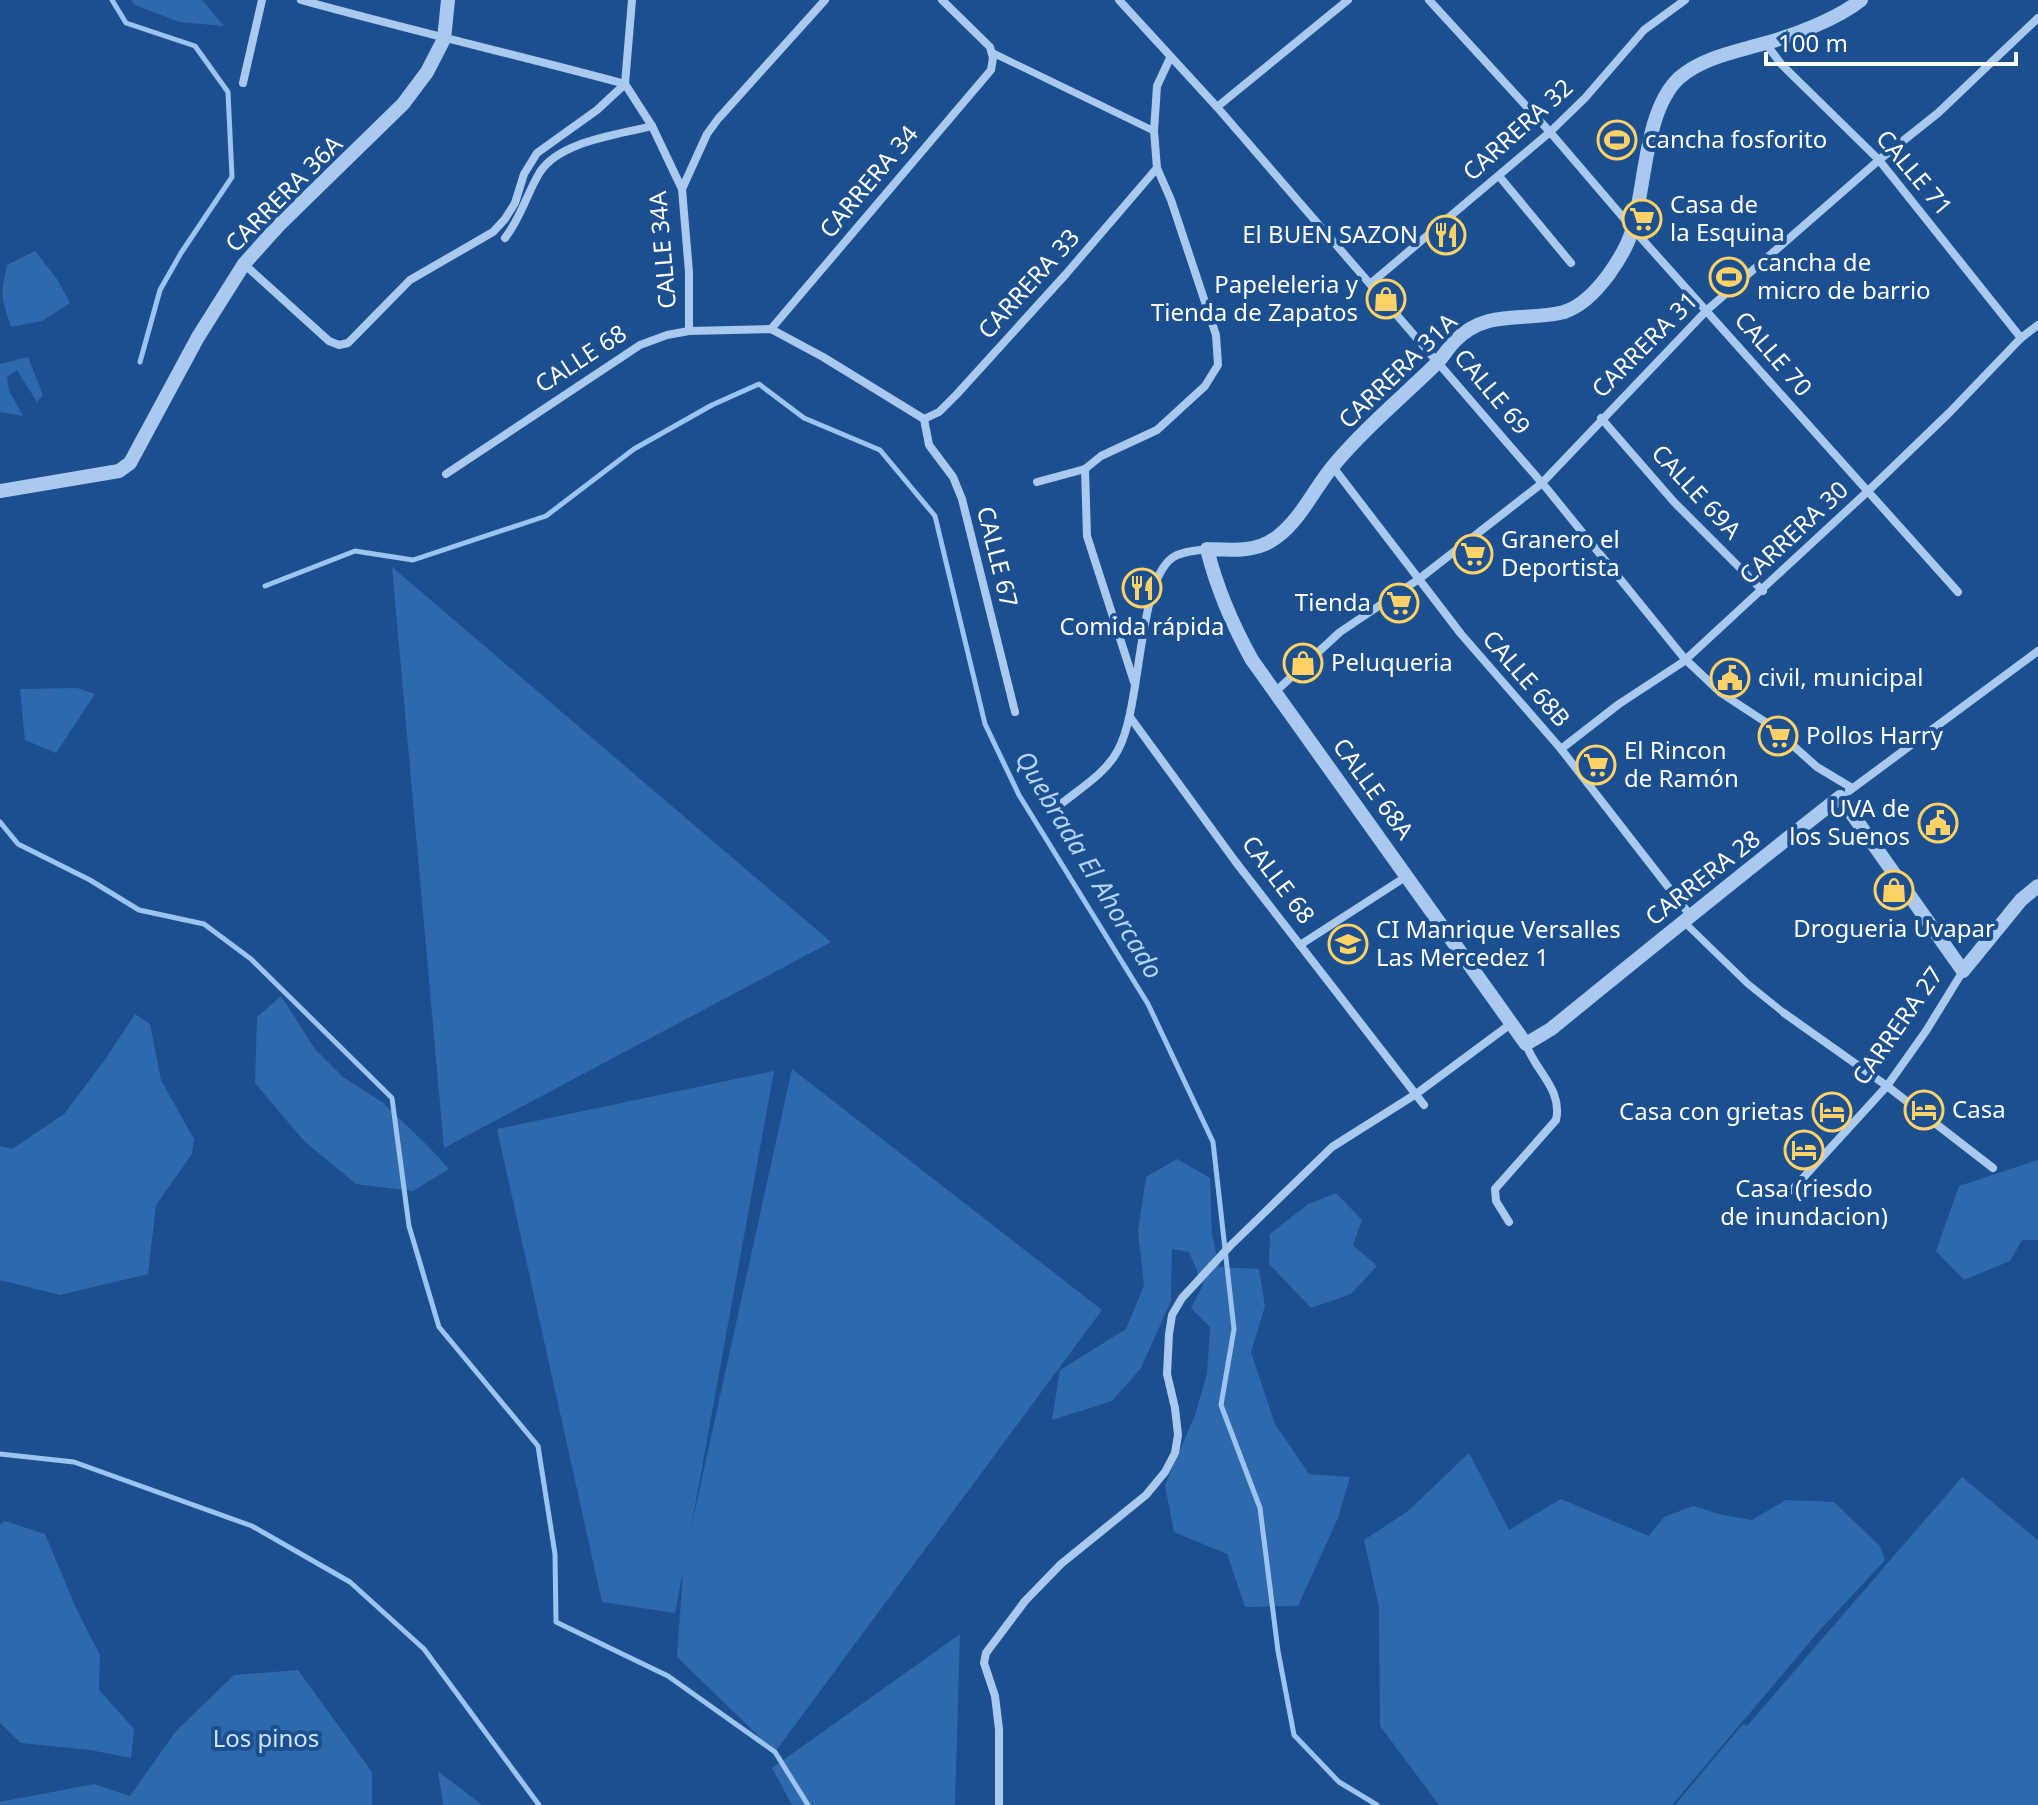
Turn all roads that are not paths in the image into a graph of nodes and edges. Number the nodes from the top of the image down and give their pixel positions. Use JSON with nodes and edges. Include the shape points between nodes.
{"nodes":[{"id":1,"x":262,"y":0,"type":"edge"},
{"id":2,"x":301,"y":0,"type":"edge"},
{"id":3,"x":448,"y":0,"type":"edge"},
{"id":4,"x":632,"y":0,"type":"edge"},
{"id":5,"x":825,"y":0,"type":"edge"},
{"id":6,"x":942,"y":0,"type":"edge"},
{"id":7,"x":1119,"y":0,"type":"edge"},
{"id":8,"x":1348,"y":0,"type":"edge"},
{"id":9,"x":1429,"y":0,"type":"edge"},
{"id":10,"x":1685,"y":0,"type":"edge"},
{"id":11,"x":1861,"y":0,"type":"edge"},
{"id":12,"x":2038,"y":18,"type":"edge"},
{"id":13,"x":444,"y":39,"type":"junction"},
{"id":14,"x":1766,"y":44,"type":"junction"},
{"id":15,"x":993,"y":55,"type":"junction"},
{"id":16,"x":1170,"y":58,"type":"junction"},
{"id":17,"x":243,"y":83,"type":"dead end"},
{"id":18,"x":625,"y":84,"type":"junction"},
{"id":19,"x":1217,"y":107,"type":"junction"},
{"id":20,"x":652,"y":126,"type":"junction"},
{"id":21,"x":1154,"y":131,"type":"junction"},
{"id":22,"x":1550,"y":132,"type":"junction"},
{"id":23,"x":1879,"y":160,"type":"junction"},
{"id":24,"x":1157,"y":168,"type":"junction"},
{"id":25,"x":1499,"y":176,"type":"junction"},
{"id":26,"x":682,"y":189,"type":"junction"},
{"id":27,"x":1633,"y":229,"type":"junction"},
{"id":28,"x":505,"y":238,"type":"dead end"},
{"id":29,"x":1571,"y":263,"type":"dead end"},
{"id":30,"x":244,"y":264,"type":"junction"},
{"id":31,"x":1370,"y":284,"type":"junction"},
{"id":32,"x":1707,"y":310,"type":"junction"},
{"id":33,"x":2038,"y":325,"type":"edge"},
{"id":34,"x":771,"y":329,"type":"junction"},
{"id":35,"x":689,"y":331,"type":"junction"},
{"id":36,"x":2021,"y":338,"type":"junction"},
{"id":37,"x":1437,"y":362,"type":"junction"},
{"id":38,"x":1601,"y":418,"type":"junction"},
{"id":39,"x":924,"y":419,"type":"junction"},
{"id":40,"x":1333,"y":467,"type":"junction"},
{"id":41,"x":1085,"y":469,"type":"junction"},
{"id":42,"x":446,"y":474,"type":"dead end"},
{"id":43,"x":1037,"y":482,"type":"dead end"},
{"id":44,"x":1541,"y":484,"type":"junction"},
{"id":45,"x":0,"y":491,"type":"edge"},
{"id":46,"x":1867,"y":492,"type":"junction"},
{"id":47,"x":1207,"y":549,"type":"junction"},
{"id":48,"x":1419,"y":579,"type":"junction"},
{"id":49,"x":1763,"y":591,"type":"junction"},
{"id":50,"x":1958,"y":592,"type":"dead end"},
{"id":51,"x":2038,"y":651,"type":"edge"},
{"id":52,"x":1685,"y":660,"type":"junction"},
{"id":53,"x":1135,"y":686,"type":"junction"},
{"id":54,"x":1275,"y":692,"type":"junction"},
{"id":55,"x":1015,"y":712,"type":"dead end"},
{"id":56,"x":1130,"y":717,"type":"junction"},
{"id":57,"x":1561,"y":749,"type":"junction"},
{"id":58,"x":1846,"y":793,"type":"junction"},
{"id":59,"x":1056,"y":808,"type":"dead end"},
{"id":60,"x":1408,"y":876,"type":"junction"},
{"id":61,"x":2038,"y":886,"type":"edge"},
{"id":62,"x":1687,"y":918,"type":"junction"},
{"id":63,"x":1300,"y":945,"type":"junction"},
{"id":64,"x":1963,"y":971,"type":"junction"},
{"id":65,"x":1784,"y":1013,"type":"joint"},
{"id":66,"x":1512,"y":1023,"type":"junction"},
{"id":67,"x":1526,"y":1044,"type":"junction"},
{"id":68,"x":1887,"y":1086,"type":"junction"},
{"id":69,"x":1416,"y":1094,"type":"junction"},
{"id":70,"x":1424,"y":1105,"type":"dead end"},
{"id":71,"x":1993,"y":1168,"type":"dead end"},
{"id":72,"x":1792,"y":1190,"type":"dead end"},
{"id":73,"x":1509,"y":1222,"type":"dead end"},
{"id":74,"x":999,"y":1805,"type":"edge"}],
"edges":[{"from":1,"to":17,"type":"street"},
{"from":2,"to":13,"type":"street"},
{"from":3,"to":13,"type":"street"},
{"from":4,"to":18,"type":"street"},
{"from":5,"to":26,"type":"street","via":[[718,119]]},
{"from":6,"to":15,"type":"street"},
{"from":7,"to":16,"type":"street","name":"CALLE 69"},
{"from":8,"to":19,"type":"street"},
{"from":9,"to":22,"type":"street","name":"CALLE 70"},
{"from":10,"to":22,"type":"street","name":"CARRERA 32","via":[[1644,30]]},
{"from":11,"to":14,"type":"street","name":"CARRERA 31A","via":[[1846,12]]},
{"from":12,"to":23,"type":"street","name":"CARRERA 31","via":[[1938,113]]},
{"from":13,"to":18,"type":"street"},
{"from":13,"to":30,"type":"street","name":"CARRERA 36A","via":[[403,104]]},
{"from":14,"to":23,"type":"street","name":"CALLE 71"},
{"from":14,"to":27,"type":"street","name":"CARRERA 31A","via":[[1690,69],[1668,90],[1647,153]]},
{"from":15,"to":21,"type":"street"},
{"from":15,"to":34,"type":"street","name":"CARRERA 34","via":[[991,70]]},
{"from":16,"to":19,"type":"street","name":"CALLE 69"},
{"from":16,"to":21,"type":"street","via":[[1157,86]]},
{"from":18,"to":20,"type":"street","name":"CALLE 34A"},
{"from":18,"to":30,"type":"street","via":[[537,153],[515,203],[493,232],[410,280],[348,343],[329,341]]},
{"from":19,"to":31,"type":"street","name":"CALLE 69"},
{"from":20,"to":26,"type":"street","name":"CALLE 34A"},
{"from":20,"to":28,"type":"street","via":[[550,159]]},
{"from":21,"to":24,"type":"street"},
{"from":22,"to":25,"type":"street","name":"CARRERA 32"},
{"from":22,"to":27,"type":"street","name":"CALLE 70"},
{"from":23,"to":32,"type":"street","name":"CARRERA 31"},
{"from":23,"to":36,"type":"street","name":"CALLE 71"},
{"from":24,"to":39,"type":"street","name":"CARRERA 33","via":[[957,394]]},
{"from":24,"to":41,"type":"street","via":[[1216,335],[1218,365],[1205,386],[1157,430]]},
{"from":25,"to":29,"type":"street"},
{"from":25,"to":31,"type":"street","name":"CARRERA 32"},
{"from":26,"to":35,"type":"street","name":"CALLE 34A"},
{"from":27,"to":32,"type":"street","name":"CALLE 70"},
{"from":27,"to":37,"type":"street","name":"CARRERA 31A","via":[[1618,262],[1584,301],[1566,311],[1494,319],[1474,327]]},
{"from":30,"to":45,"type":"street","name":"CARRERA 36A","via":[[130,463],[119,471]]},
{"from":31,"to":37,"type":"street","name":"CALLE 69"},
{"from":32,"to":38,"type":"street","name":"CARRERA 31"},
{"from":32,"to":46,"type":"street","name":"CALLE 70"},
{"from":33,"to":36,"type":"street","name":"CARRERA 30"},
{"from":34,"to":35,"type":"street","name":"CALLE 68"},
{"from":34,"to":39,"type":"street","name":"CALLE 68"},
{"from":35,"to":42,"type":"street","name":"CALLE 68","via":[[640,345]]},
{"from":36,"to":46,"type":"street","name":"CARRERA 30"},
{"from":37,"to":40,"type":"street","name":"CARRERA 31A"},
{"from":37,"to":44,"type":"street","name":"CALLE 69"},
{"from":38,"to":44,"type":"street","name":"CARRERA 31"},
{"from":38,"to":49,"type":"street","name":"CALLE 69A","via":[[1674,502]]},
{"from":39,"to":55,"type":"street","name":"CALLE 67","via":[[929,445],[962,499]]},
{"from":40,"to":47,"type":"street","name":"CARRERA 31A","via":[[1277,537],[1245,550]]},
{"from":40,"to":48,"type":"street","name":"CALLE 68B"},
{"from":41,"to":43,"type":"street"},
{"from":41,"to":53,"type":"street","via":[[1087,536]]},
{"from":44,"to":48,"type":"street","name":"CARRERA 31"},
{"from":44,"to":52,"type":"street","name":"CALLE 69"},
{"from":46,"to":49,"type":"street","name":"CARRERA 30"},
{"from":46,"to":50,"type":"street","name":"CALLE 70"},
{"from":47,"to":53,"type":"street","name":"CARRERA 31A","via":[[1172,558],[1160,574]]},
{"from":47,"to":54,"type":"street","name":"CALLE 68A","via":[[1233,626]]},
{"from":48,"to":54,"type":"street","name":"CARRERA 31","via":[[1340,632]]},
{"from":48,"to":57,"type":"street","name":"CALLE 68B"},
{"from":49,"to":52,"type":"street","name":"CARRERA 30"},
{"from":51,"to":58,"type":"street","name":"CARRERA 28"},
{"from":52,"to":57,"type":"street","name":"CARRERA 30"},
{"from":52,"to":58,"type":"street","name":"CALLE 69","via":[[1721,693],[1770,725]]},
{"from":53,"to":56,"type":"street","name":"CARRERA 31A"},
{"from":54,"to":60,"type":"street","name":"CALLE 68A"},
{"from":56,"to":59,"type":"street","name":"CARRERA 31A","via":[[1118,751]]},
{"from":56,"to":63,"type":"street","name":"CALLE 68"},
{"from":57,"to":62,"type":"street","name":"CALLE 68B"},
{"from":58,"to":62,"type":"street","name":"CARRERA 28"},
{"from":58,"to":64,"type":"street","name":"CALLE 69"},
{"from":60,"to":63,"type":"street"},
{"from":60,"to":66,"type":"street","name":"CALLE 68A"},
{"from":61,"to":64,"type":"street","name":"CARRERA 27"},
{"from":62,"to":65,"type":"street","via":[[1748,984]]},
{"from":62,"to":67,"type":"street","name":"CARRERA 28"},
{"from":63,"to":69,"type":"street","name":"CALLE 68"},
{"from":64,"to":68,"type":"street","name":"CARRERA 27"},
{"from":65,"to":68,"type":"street"},
{"from":66,"to":67,"type":"street","name":"CALLE 68A"},
{"from":66,"to":69,"type":"street"},
{"from":67,"to":73,"type":"street","name":"CALLE 68A","via":[[1559,1108],[1556,1120],[1495,1189]]},
{"from":68,"to":71,"type":"street"},
{"from":68,"to":72,"type":"street","name":"CARRERA 27"},
{"from":69,"to":70,"type":"street","name":"CALLE 68"},
{"from":69,"to":74,"type":"street","via":[[1332,1147],[1230,1246],[1172,1315],[1167,1374],[1178,1435],[1165,1472],[1146,1495],[1043,1582],[986,1653],[999,1729]]}]}
